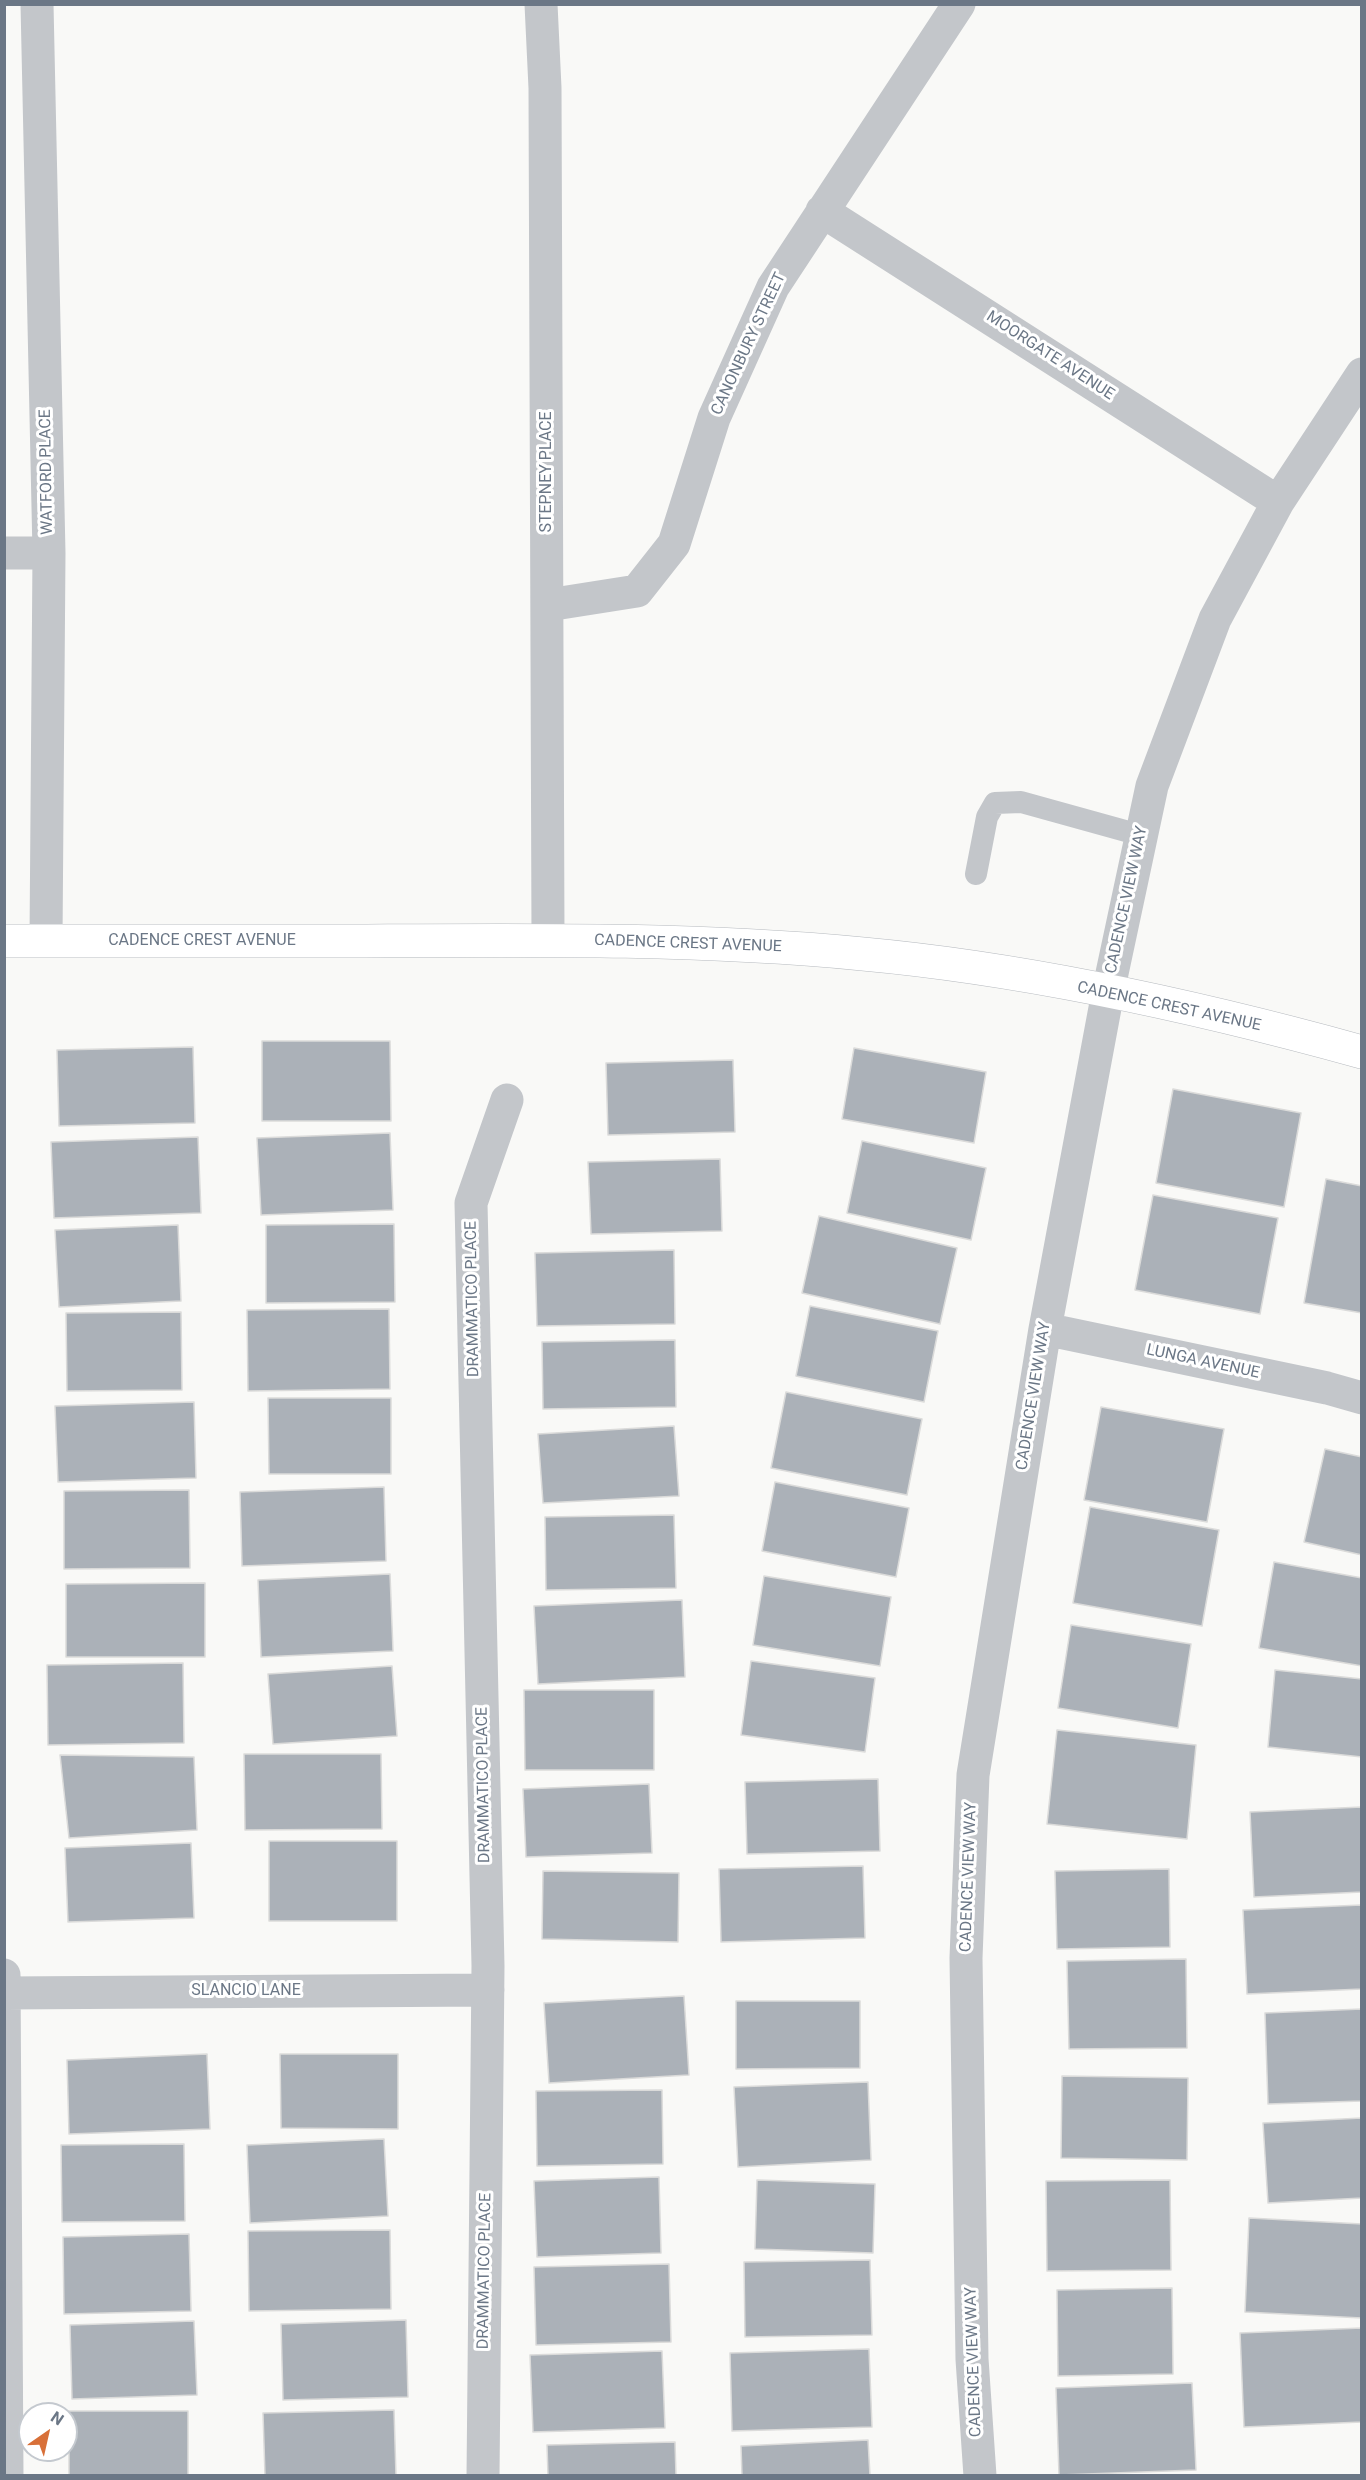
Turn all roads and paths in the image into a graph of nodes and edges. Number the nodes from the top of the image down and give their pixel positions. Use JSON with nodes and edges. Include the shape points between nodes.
{"nodes":[{"id":1,"x":37,"y":4,"type":"edge"},
{"id":2,"x":541,"y":4,"type":"edge"},
{"id":3,"x":959,"y":4,"type":"edge"},
{"id":4,"x":822,"y":211,"type":"junction"},
{"id":5,"x":1362,"y":374,"type":"edge"},
{"id":6,"x":1278,"y":502,"type":"junction"},
{"id":7,"x":4,"y":553,"type":"edge"},
{"id":8,"x":49,"y":553,"type":"junction"},
{"id":9,"x":548,"y":605,"type":"junction"},
{"id":10,"x":1140,"y":835,"type":"junction"},
{"id":11,"x":976,"y":874,"type":"dead end"},
{"id":12,"x":548,"y":939,"type":"junction"},
{"id":13,"x":46,"y":940,"type":"junction"},
{"id":14,"x":4,"y":941,"type":"edge"},
{"id":15,"x":1108,"y":992,"type":"junction"},
{"id":16,"x":1362,"y":1052,"type":"edge"},
{"id":17,"x":507,"y":1100,"type":"dead end"},
{"id":18,"x":1045,"y":1329,"type":"junction"},
{"id":19,"x":1362,"y":1398,"type":"edge"},
{"id":20,"x":4,"y":1976,"type":"edge"},
{"id":21,"x":488,"y":1990,"type":"junction"},
{"id":22,"x":5,"y":1993,"type":"edge"},
{"id":23,"x":8,"y":2475,"type":"edge"},
{"id":24,"x":483,"y":2475,"type":"edge"},
{"id":25,"x":980,"y":2475,"type":"edge"}],
"edges":[{"from":1,"to":8,"type":"street","name":"WATFORD PLACE"},
{"from":2,"to":9,"type":"street","name":"STEPNEY PLACE"},
{"from":3,"to":4,"type":"street","name":"CANONBURY STREET"},
{"from":4,"to":6,"type":"street","name":"MOORGATE AVENUE"},
{"from":4,"to":9,"type":"street","name":"CANONBURY STREET","via":[[773,287],[714,418],[674,544],[637,591]]},
{"from":5,"to":6,"type":"street","name":"CADENCE VIEW WAY"},
{"from":6,"to":10,"type":"street","name":"CADENCE VIEW WAY","via":[[1215,619],[1152,786]]},
{"from":7,"to":8,"type":"street"},
{"from":8,"to":13,"type":"street","name":"WATFORD PLACE"},
{"from":9,"to":12,"type":"street","name":"STEPNEY PLACE"},
{"from":10,"to":11,"type":"lane","via":[[1021,802],[995,803],[987,817]]},
{"from":10,"to":15,"type":"street","name":"CADENCE VIEW WAY"},
{"from":12,"to":13,"type":"street","name":"CADENCE CREST AVENUE"},
{"from":12,"to":15,"type":"street","name":"CADENCE CREST AVENUE","via":[[865,954],[946,963]]},
{"from":13,"to":14,"type":"street","name":"CADENCE CREST AVENUE"},
{"from":15,"to":16,"type":"street","name":"CADENCE CREST AVENUE"},
{"from":15,"to":18,"type":"street","name":"CADENCE VIEW WAY"},
{"from":17,"to":21,"type":"street","name":"DRAMMATICO PLACE","via":[[471,1203]]},
{"from":18,"to":19,"type":"street","name":"LUNGA AVENUE"},
{"from":18,"to":25,"type":"street","name":"CADENCE VIEW WAY","via":[[973,1775],[966,1958],[972,2359]]},
{"from":20,"to":22,"type":"street"},
{"from":21,"to":22,"type":"street","name":"SLANCIO LANE"},
{"from":21,"to":24,"type":"street","name":"DRAMMATICO PLACE"},
{"from":22,"to":23,"type":"street"}]}
